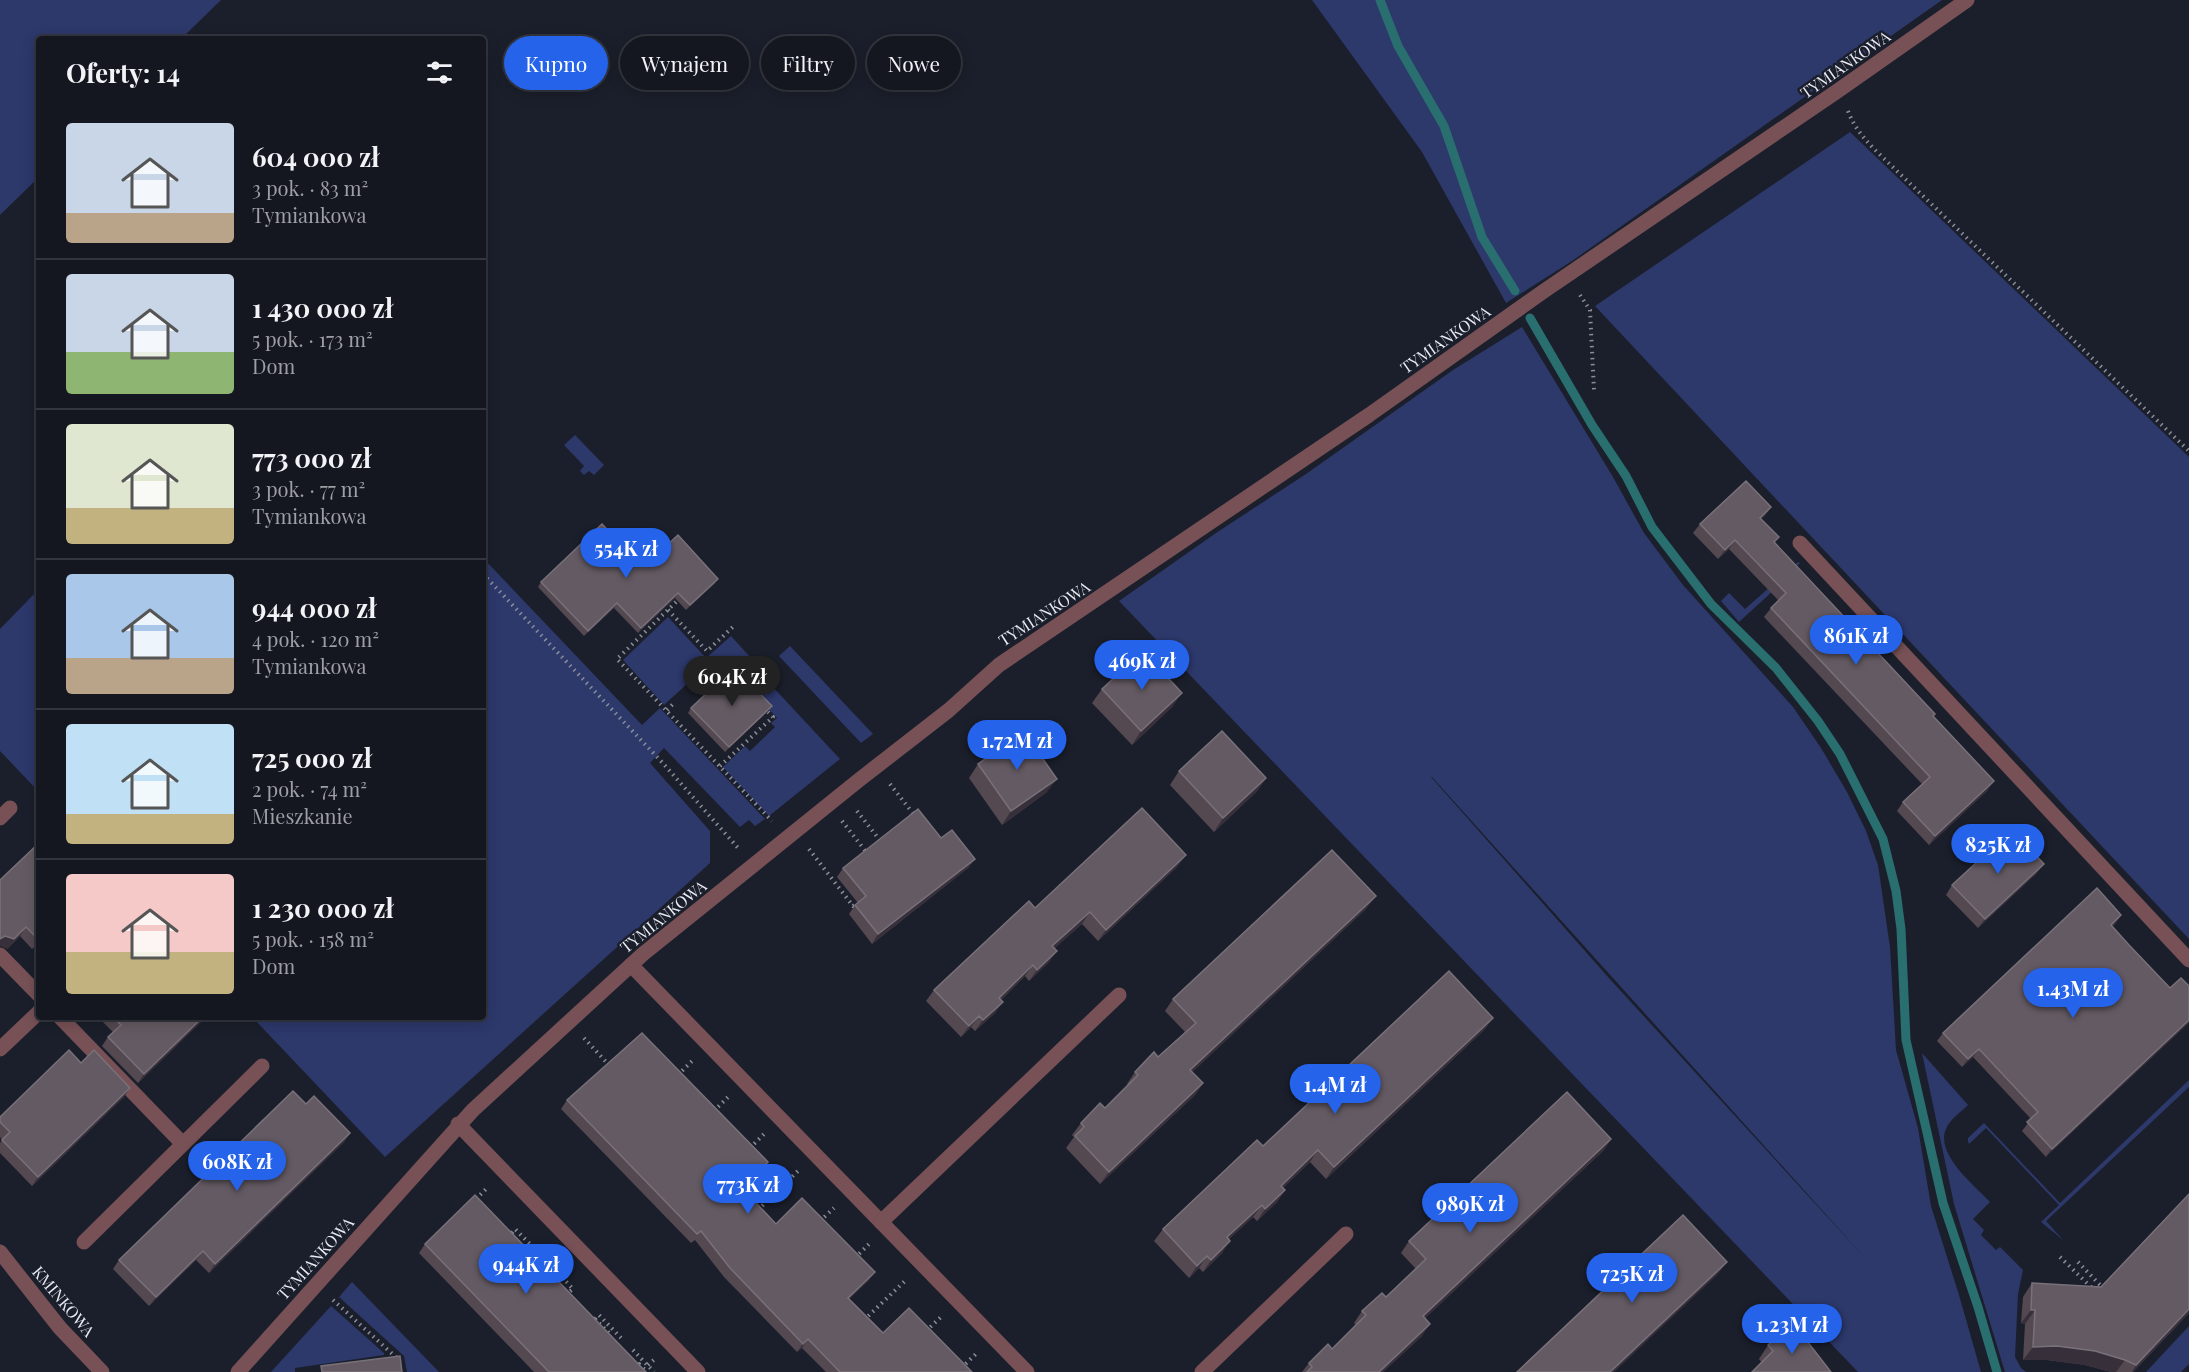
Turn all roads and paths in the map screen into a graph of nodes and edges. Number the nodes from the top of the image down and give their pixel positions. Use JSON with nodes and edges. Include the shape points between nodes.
{"nodes":[{"id":1,"x":1967,"y":0,"type":"edge"},
{"id":2,"x":1946,"y":5,"type":"edge"},
{"id":3,"x":1836,"y":92,"type":"junction"},
{"id":4,"x":1567,"y":275,"type":"junction"},
{"id":5,"x":1594,"y":390,"type":"dead end"},
{"id":6,"x":2189,"y":451,"type":"edge"},
{"id":7,"x":1800,"y":543,"type":"dead end"},
{"id":8,"x":486,"y":577,"type":"edge"},
{"id":9,"x":676,"y":602,"type":"edge"},
{"id":10,"x":668,"y":610,"type":"junction"},
{"id":11,"x":735,"y":625,"type":"dead end"},
{"id":12,"x":674,"y":703,"type":"dead end"},
{"id":13,"x":667,"y":710,"type":"junction"},
{"id":14,"x":768,"y":712,"type":"edge"},
{"id":15,"x":720,"y":766,"type":"junction"},
{"id":16,"x":889,"y":784,"type":"dead end"},
{"id":17,"x":856,"y":810,"type":"dead end"},
{"id":18,"x":842,"y":821,"type":"dead end"},
{"id":19,"x":922,"y":825,"type":"edge"},
{"id":20,"x":787,"y":838,"type":"junction"},
{"id":21,"x":808,"y":847,"type":"dead end"},
{"id":22,"x":888,"y":852,"type":"edge"},
{"id":23,"x":868,"y":854,"type":"edge"},
{"id":24,"x":753,"y":865,"type":"junction"},
{"id":25,"x":857,"y":903,"type":"edge"},
{"id":26,"x":0,"y":955,"type":"edge"},
{"id":27,"x":2189,"y":960,"type":"edge"},
{"id":28,"x":632,"y":965,"type":"junction"},
{"id":29,"x":36,"y":992,"type":"edge"},
{"id":30,"x":1119,"y":995,"type":"dead end"},
{"id":31,"x":36,"y":1015,"type":"edge"},
{"id":32,"x":63,"y":1020,"type":"edge"},
{"id":33,"x":581,"y":1035,"type":"dead end"},
{"id":34,"x":0,"y":1049,"type":"edge"},
{"id":35,"x":697,"y":1056,"type":"dead end"},
{"id":36,"x":608,"y":1064,"type":"edge"},
{"id":37,"x":262,"y":1066,"type":"dead end"},
{"id":38,"x":672,"y":1080,"type":"edge"},
{"id":39,"x":732,"y":1092,"type":"dead end"},
{"id":40,"x":707,"y":1116,"type":"edge"},
{"id":41,"x":458,"y":1124,"type":"junction"},
{"id":42,"x":768,"y":1129,"type":"dead end"},
{"id":43,"x":183,"y":1144,"type":"junction"},
{"id":44,"x":743,"y":1153,"type":"edge"},
{"id":45,"x":804,"y":1166,"type":"dead end"},
{"id":46,"x":493,"y":1182,"type":"dead end"},
{"id":47,"x":473,"y":1202,"type":"edge"},
{"id":48,"x":839,"y":1203,"type":"dead end"},
{"id":49,"x":760,"y":1217,"type":"edge"},
{"id":50,"x":881,"y":1222,"type":"junction"},
{"id":51,"x":814,"y":1227,"type":"edge"},
{"id":52,"x":1346,"y":1234,"type":"dead end"},
{"id":53,"x":874,"y":1239,"type":"dead end"},
{"id":54,"x":84,"y":1242,"type":"dead end"},
{"id":55,"x":525,"y":1247,"type":"edge"},
{"id":56,"x":0,"y":1252,"type":"edge"},
{"id":57,"x":539,"y":1253,"type":"dead end"},
{"id":58,"x":2060,"y":1257,"type":"dead end"},
{"id":59,"x":2078,"y":1262,"type":"dead end"},
{"id":60,"x":849,"y":1263,"type":"edge"},
{"id":61,"x":550,"y":1264,"type":"dead end"},
{"id":62,"x":910,"y":1276,"type":"dead end"},
{"id":63,"x":555,"y":1278,"type":"edge"},
{"id":64,"x":2096,"y":1291,"type":"junction"},
{"id":65,"x":329,"y":1297,"type":"dead end"},
{"id":66,"x":2103,"y":1298,"type":"edge"},
{"id":67,"x":946,"y":1312,"type":"dead end"},
{"id":68,"x":856,"y":1318,"type":"edge"},
{"id":69,"x":861,"y":1323,"type":"junction"},
{"id":70,"x":866,"y":1327,"type":"edge"},
{"id":71,"x":597,"y":1330,"type":"edge"},
{"id":72,"x":920,"y":1337,"type":"edge"},
{"id":73,"x":622,"y":1339,"type":"dead end"},
{"id":74,"x":981,"y":1349,"type":"dead end"},
{"id":75,"x":633,"y":1350,"type":"dead end"},
{"id":76,"x":399,"y":1366,"type":"edge"},
{"id":77,"x":102,"y":1372,"type":"edge"},
{"id":78,"x":238,"y":1372,"type":"edge"},
{"id":79,"x":638,"y":1372,"type":"edge"},
{"id":80,"x":647,"y":1372,"type":"edge"},
{"id":81,"x":654,"y":1372,"type":"edge"},
{"id":82,"x":698,"y":1372,"type":"edge"},
{"id":83,"x":957,"y":1372,"type":"edge"},
{"id":84,"x":1027,"y":1372,"type":"edge"},
{"id":85,"x":1202,"y":1372,"type":"edge"}],
"edges":[{"from":1,"to":2,"type":"street","name":"TYMIANKOWA"},
{"from":2,"to":3,"type":"street","name":"TYMIANKOWA"},
{"from":3,"to":4,"type":"street","name":"TYMIANKOWA"},
{"from":3,"to":6,"type":"path","via":[[1857,129],[1874,149]]},
{"from":4,"to":5,"type":"path","via":[[1590,310]]},
{"from":4,"to":20,"type":"street","name":"TYMIANKOWA","via":[[1369,415],[999,664],[950,710]]},
{"from":7,"to":27,"type":"street"},
{"from":8,"to":24,"type":"path","via":[[660,760]]},
{"from":9,"to":10,"type":"path"},
{"from":10,"to":11,"type":"path","via":[[707,651]]},
{"from":10,"to":13,"type":"path","via":[[617,659]]},
{"from":12,"to":13,"type":"path"},
{"from":13,"to":15,"type":"path"},
{"from":14,"to":15,"type":"path","via":[[774,717]]},
{"from":15,"to":20,"type":"path"},
{"from":16,"to":19,"type":"path"},
{"from":17,"to":22,"type":"path"},
{"from":18,"to":23,"type":"path"},
{"from":20,"to":24,"type":"street","name":"TYMIANKOWA"},
{"from":21,"to":25,"type":"path","via":[[853,906]]},
{"from":24,"to":28,"type":"street","name":"TYMIANKOWA"},
{"from":26,"to":29,"type":"street"},
{"from":28,"to":41,"type":"street","name":"TYMIANKOWA"},
{"from":28,"to":50,"type":"street"},
{"from":30,"to":50,"type":"street"},
{"from":31,"to":34,"type":"street"},
{"from":32,"to":43,"type":"street"},
{"from":33,"to":36,"type":"path"},
{"from":35,"to":38,"type":"path"},
{"from":37,"to":43,"type":"street"},
{"from":39,"to":40,"type":"path"},
{"from":41,"to":78,"type":"street","name":"TYMIANKOWA"},
{"from":41,"to":82,"type":"street"},
{"from":42,"to":44,"type":"path"},
{"from":43,"to":54,"type":"street"},
{"from":45,"to":49,"type":"path","via":[[755,1212]]},
{"from":46,"to":47,"type":"path"},
{"from":48,"to":51,"type":"path"},
{"from":50,"to":84,"type":"street"},
{"from":52,"to":85,"type":"street"},
{"from":53,"to":60,"type":"path"},
{"from":55,"to":57,"type":"path","via":[[512,1233],[515,1229]]},
{"from":56,"to":77,"type":"street","name":"KMINKOWA","via":[[60,1328]]},
{"from":58,"to":64,"type":"path"},
{"from":59,"to":64,"type":"path","via":[[2101,1286]]},
{"from":61,"to":63,"type":"path","via":[[573,1289],[569,1292]]},
{"from":62,"to":69,"type":"path"},
{"from":64,"to":66,"type":"path"},
{"from":65,"to":76,"type":"path","via":[[398,1359]]},
{"from":67,"to":72,"type":"path"},
{"from":68,"to":69,"type":"path"},
{"from":69,"to":70,"type":"path"},
{"from":71,"to":73,"type":"path","via":[[604,1337],[609,1333],[595,1319],[599,1315]]},
{"from":74,"to":83,"type":"path"},
{"from":75,"to":81,"type":"path"},
{"from":79,"to":80,"type":"path","via":[[634,1368],[639,1364]]}]}
